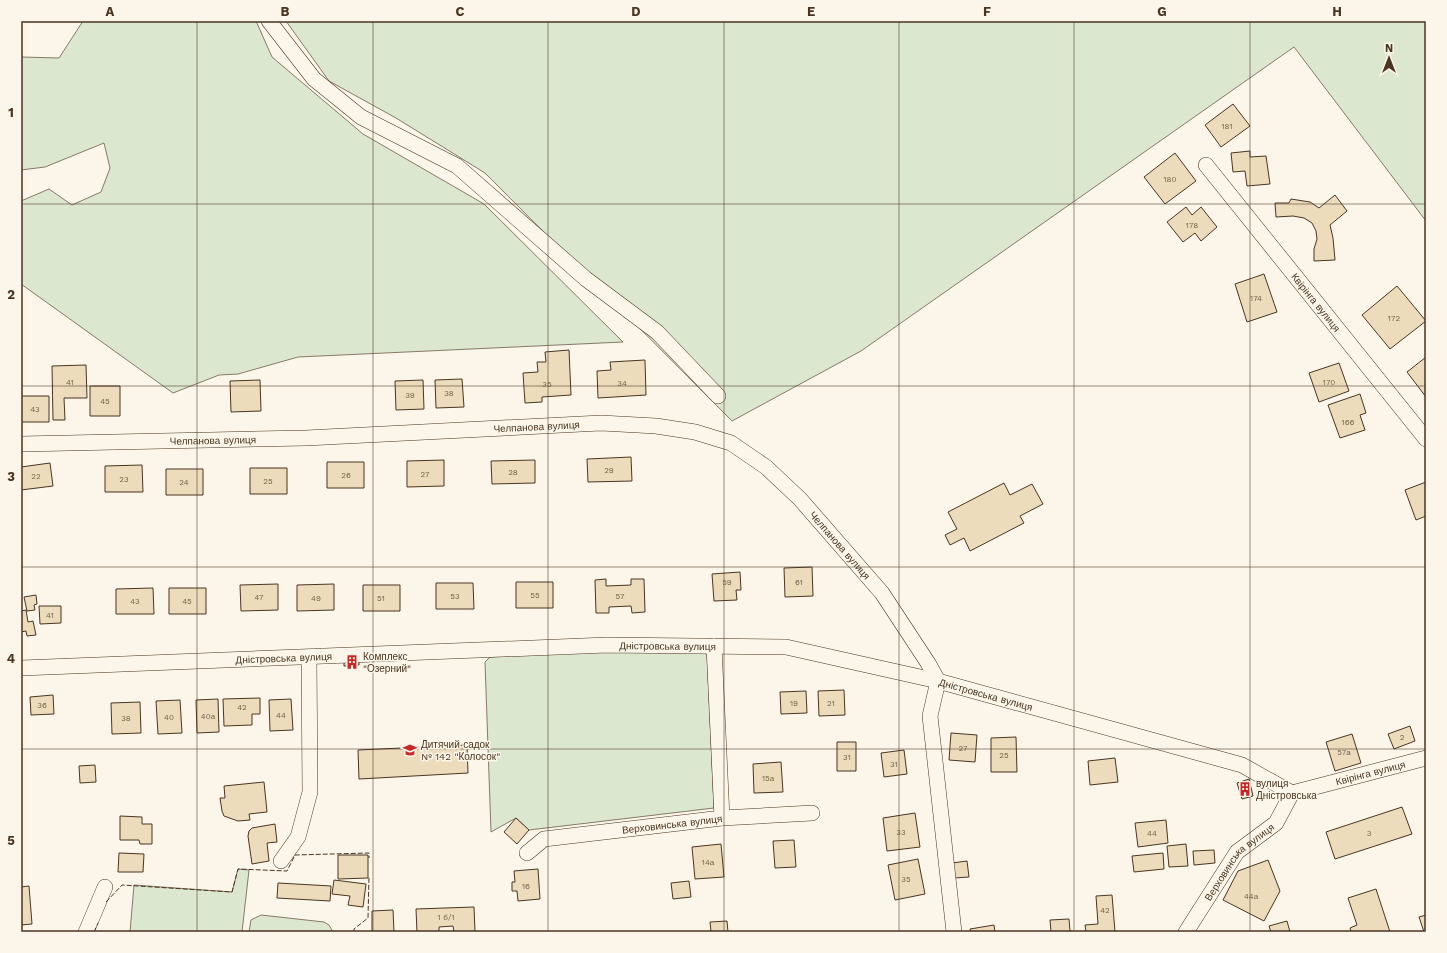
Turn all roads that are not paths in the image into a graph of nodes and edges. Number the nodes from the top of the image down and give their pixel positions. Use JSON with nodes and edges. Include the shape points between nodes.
{"nodes":[{"id":1,"x":269,"y":21,"type":"edge"},
{"id":2,"x":1206,"y":165,"type":"dead end"},
{"id":3,"x":718,"y":396,"type":"dead end"},
{"id":4,"x":1426,"y":439,"type":"edge"},
{"id":5,"x":21,"y":444,"type":"edge"},
{"id":6,"x":714,"y":646,"type":"junction"},
{"id":7,"x":309,"y":657,"type":"junction"},
{"id":8,"x":21,"y":668,"type":"edge"},
{"id":9,"x":938,"y":681,"type":"junction"},
{"id":10,"x":1426,"y":758,"type":"edge"},
{"id":11,"x":1292,"y":793,"type":"junction"},
{"id":12,"x":812,"y":812,"type":"dead end"},
{"id":13,"x":722,"y":818,"type":"junction"},
{"id":14,"x":527,"y":853,"type":"dead end"},
{"id":15,"x":281,"y":861,"type":"dead end"},
{"id":16,"x":105,"y":887,"type":"dead end"},
{"id":17,"x":86,"y":932,"type":"edge"},
{"id":18,"x":954,"y":932,"type":"edge"},
{"id":19,"x":1186,"y":932,"type":"edge"}],
"edges":[{"from":1,"to":3,"type":"street","via":[[314,79],[361,117],[457,166],[586,279],[657,332]]},
{"from":2,"to":4,"type":"street","name":"Квірінга вулиця"},
{"from":5,"to":9,"type":"street","name":"Челпанова вулиця","via":[[306,438],[602,423],[656,426],[696,432],[732,443],[766,467],[800,498],[882,593]]},
{"from":6,"to":7,"type":"street","name":"Дністровська вулиця","via":[[607,645]]},
{"from":6,"to":9,"type":"street","name":"Дністровська вулиця","via":[[786,647]]},
{"from":6,"to":13,"type":"street","name":"Верховинська вулиця"},
{"from":7,"to":8,"type":"street","name":"Дністровська вулиця"},
{"from":7,"to":15,"type":"street","via":[[310,792],[298,837]]},
{"from":9,"to":11,"type":"street","name":"Дністровська вулиця","via":[[1242,765]]},
{"from":9,"to":18,"type":"street","via":[[930,716]]},
{"from":10,"to":11,"type":"street","name":"Квірінга вулиця"},
{"from":11,"to":19,"type":"street","name":"Верховинська вулиця","via":[[1276,823],[1237,852]]},
{"from":12,"to":13,"type":"street"},
{"from":13,"to":14,"type":"street","name":"Верховинська вулиця","via":[[544,839]]},
{"from":16,"to":17,"type":"street"}]}
